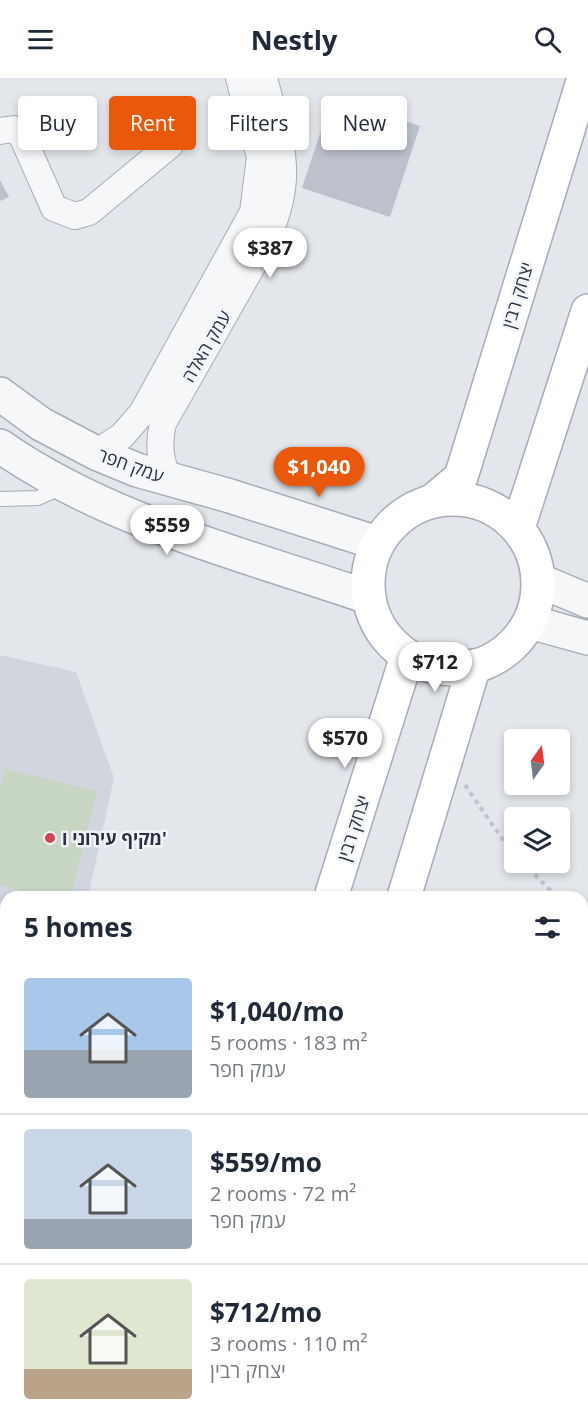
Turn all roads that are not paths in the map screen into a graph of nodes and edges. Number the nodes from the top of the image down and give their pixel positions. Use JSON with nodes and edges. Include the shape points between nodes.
{"nodes":[{"id":1,"x":239,"y":78,"type":"edge"},
{"id":2,"x":264,"y":78,"type":"edge"},
{"id":3,"x":584,"y":78,"type":"edge"},
{"id":4,"x":0,"y":131,"type":"edge"},
{"id":5,"x":164,"y":150,"type":"edge"},
{"id":6,"x":588,"y":311,"type":"edge"},
{"id":7,"x":0,"y":394,"type":"edge"},
{"id":8,"x":0,"y":446,"type":"edge"},
{"id":9,"x":96,"y":453,"type":"junction"},
{"id":10,"x":168,"y":479,"type":"junction"},
{"id":11,"x":66,"y":485,"type":"junction"},
{"id":12,"x":0,"y":499,"type":"edge"},
{"id":13,"x":434,"y":500,"type":"junction"},
{"id":14,"x":518,"y":528,"type":"junction"},
{"id":15,"x":377,"y":543,"type":"junction"},
{"id":16,"x":538,"y":580,"type":"junction"},
{"id":17,"x":368,"y":597,"type":"junction"},
{"id":18,"x":588,"y":601,"type":"edge"},
{"id":19,"x":530,"y":622,"type":"junction"},
{"id":20,"x":588,"y":638,"type":"edge"},
{"id":21,"x":407,"y":656,"type":"junction"},
{"id":22,"x":474,"y":666,"type":"junction"},
{"id":23,"x":333,"y":891,"type":"edge"},
{"id":24,"x":406,"y":891,"type":"edge"}],
"edges":[{"from":1,"to":9,"type":"street","name":"עמק האלה","via":[[260,157],[253,212],[142,413],[122,436]]},
{"from":2,"to":10,"type":"street","name":"עמק האלה","via":[[281,143],[285,178],[282,199],[262,249],[163,423],[160,460]]},
{"from":3,"to":13,"type":"main road","name":"יצחק רבין","via":[[461,477]]},
{"from":4,"to":5,"type":"street","via":[[14,129],[22,136],[54,208],[75,216],[89,212]]},
{"from":6,"to":14,"type":"main road"},
{"from":7,"to":9,"type":"street","name":"עמק חפר","via":[[41,424]]},
{"from":8,"to":11,"type":"street"},
{"from":9,"to":10,"type":"street","name":"עמק חפר"},
{"from":10,"to":15,"type":"street","name":"עמק חפר"},
{"from":11,"to":12,"type":"lane","via":[[39,498]]},
{"from":11,"to":17,"type":"street","via":[[110,508]]},
{"from":13,"to":14,"type":"main road","via":[[480,502]]},
{"from":13,"to":15,"type":"main road","via":[[401,515]]},
{"from":14,"to":16,"type":"main road","via":[[534,555]]},
{"from":15,"to":17,"type":"main road","via":[[370,560]]},
{"from":16,"to":18,"type":"street"},
{"from":16,"to":19,"type":"main road"},
{"from":17,"to":21,"type":"main road","via":[[375,620],[388,640]]},
{"from":19,"to":20,"type":"street"},
{"from":19,"to":22,"type":"main road","via":[[507,650]]},
{"from":21,"to":22,"type":"main road","via":[[439,668]]},
{"from":21,"to":23,"type":"main road","name":"יצחק רבין"},
{"from":22,"to":24,"type":"main road"}]}
